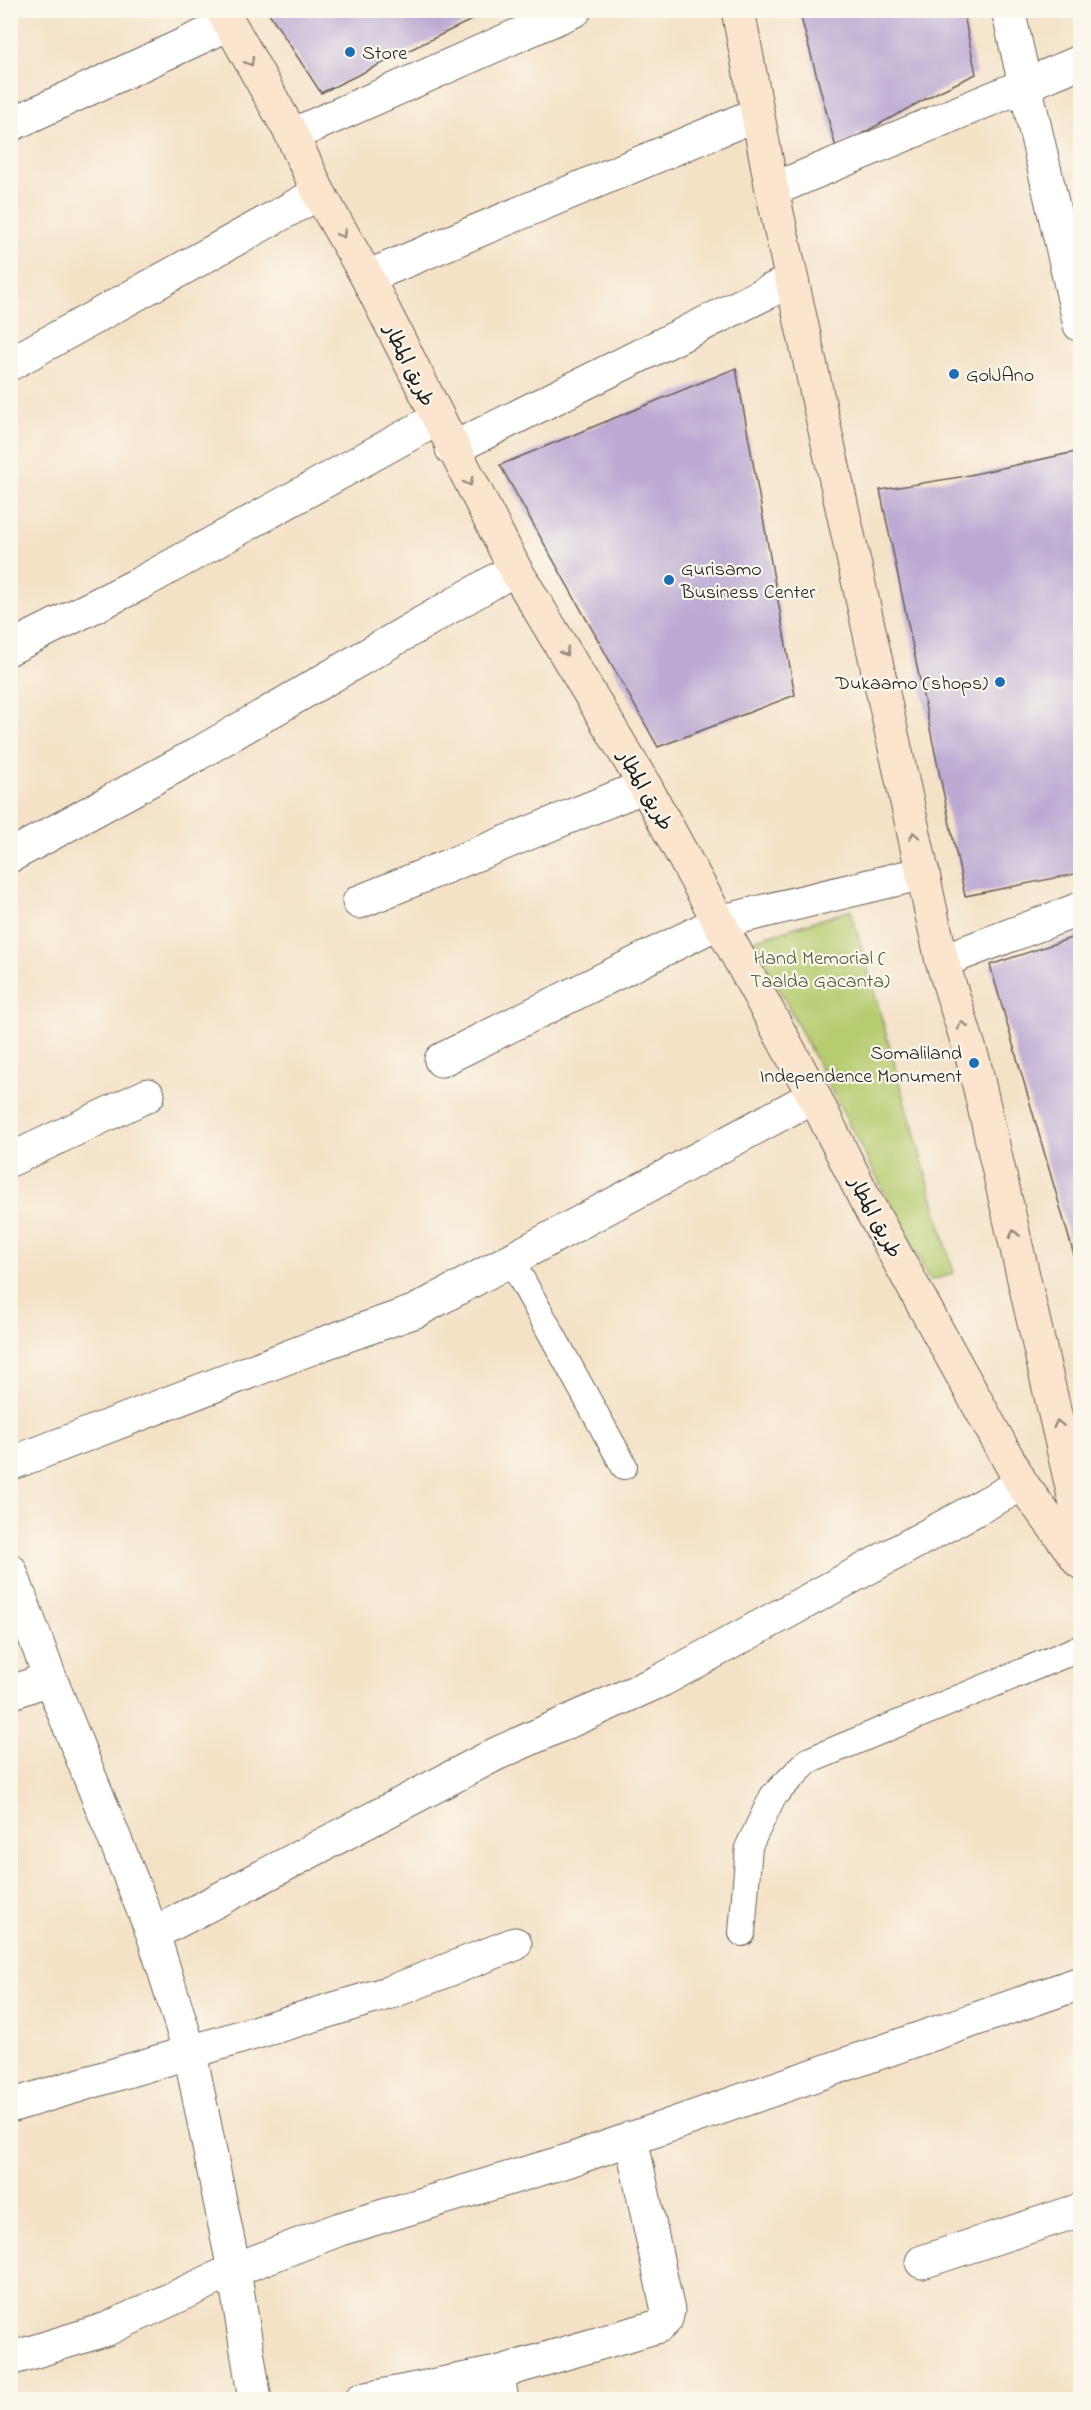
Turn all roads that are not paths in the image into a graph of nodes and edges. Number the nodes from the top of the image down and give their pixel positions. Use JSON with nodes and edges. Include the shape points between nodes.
{"nodes":[{"id":1,"x":575,"y":10,"type":"edge"},
{"id":2,"x":738,"y":10,"type":"edge"},
{"id":3,"x":1008,"y":10,"type":"edge"},
{"id":4,"x":225,"y":17,"type":"edge"},
{"id":5,"x":1080,"y":62,"type":"edge"},
{"id":6,"x":1024,"y":86,"type":"junction"},
{"id":7,"x":758,"y":114,"type":"junction"},
{"id":8,"x":10,"y":125,"type":"edge"},
{"id":9,"x":292,"y":135,"type":"junction"},
{"id":10,"x":772,"y":190,"type":"junction"},
{"id":11,"x":319,"y":193,"type":"junction"},
{"id":12,"x":367,"y":277,"type":"junction"},
{"id":13,"x":792,"y":280,"type":"junction"},
{"id":14,"x":1080,"y":325,"type":"edge"},
{"id":15,"x":10,"y":364,"type":"edge"},
{"id":16,"x":437,"y":419,"type":"junction"},
{"id":17,"x":452,"y":449,"type":"junction"},
{"id":18,"x":515,"y":568,"type":"junction"},
{"id":19,"x":10,"y":648,"type":"edge"},
{"id":20,"x":645,"y":786,"type":"junction"},
{"id":21,"x":10,"y":856,"type":"edge"},
{"id":22,"x":923,"y":873,"type":"junction"},
{"id":23,"x":359,"y":902,"type":"dead end"},
{"id":24,"x":1080,"y":909,"type":"edge"},
{"id":25,"x":719,"y":922,"type":"junction"},
{"id":26,"x":942,"y":961,"type":"junction"},
{"id":27,"x":441,"y":1060,"type":"dead end"},
{"id":28,"x":148,"y":1095,"type":"dead end"},
{"id":29,"x":814,"y":1096,"type":"junction"},
{"id":30,"x":10,"y":1160,"type":"edge"},
{"id":31,"x":511,"y":1260,"type":"junction"},
{"id":32,"x":10,"y":1464,"type":"edge"},
{"id":33,"x":624,"y":1466,"type":"dead end"},
{"id":34,"x":1022,"y":1484,"type":"junction"},
{"id":35,"x":1080,"y":1522,"type":"edge"},
{"id":36,"x":1080,"y":1562,"type":"edge"},
{"id":37,"x":10,"y":1570,"type":"edge"},
{"id":38,"x":1080,"y":1648,"type":"edge"},
{"id":39,"x":50,"y":1678,"type":"junction"},
{"id":40,"x":10,"y":1693,"type":"edge"},
{"id":41,"x":742,"y":1933,"type":"dead end"},
{"id":42,"x":153,"y":1934,"type":"junction"},
{"id":43,"x":515,"y":1944,"type":"dead end"},
{"id":44,"x":1080,"y":1983,"type":"edge"},
{"id":45,"x":190,"y":2053,"type":"junction"},
{"id":46,"x":10,"y":2106,"type":"edge"},
{"id":47,"x":631,"y":2138,"type":"junction"},
{"id":48,"x":1080,"y":2210,"type":"edge"},
{"id":49,"x":922,"y":2262,"type":"dead end"},
{"id":50,"x":234,"y":2270,"type":"junction"},
{"id":51,"x":10,"y":2359,"type":"edge"},
{"id":52,"x":500,"y":2386,"type":"edge"},
{"id":53,"x":255,"y":2400,"type":"edge"},
{"id":54,"x":361,"y":2400,"type":"edge"}],
"edges":[{"from":1,"to":9,"type":"street"},
{"from":2,"to":7,"type":"main road"},
{"from":3,"to":6,"type":"street"},
{"from":4,"to":8,"type":"street"},
{"from":4,"to":9,"type":"main road","name":"طريق المطار","one_way":true},
{"from":5,"to":6,"type":"street"},
{"from":6,"to":10,"type":"street"},
{"from":6,"to":14,"type":"street"},
{"from":7,"to":10,"type":"main road"},
{"from":7,"to":12,"type":"street"},
{"from":9,"to":11,"type":"main road","name":"طريق المطار"},
{"from":10,"to":13,"type":"main road"},
{"from":11,"to":12,"type":"main road","name":"طريق المطار","one_way":true},
{"from":11,"to":15,"type":"street"},
{"from":12,"to":16,"type":"main road","name":"طريق المطار"},
{"from":13,"to":17,"type":"street"},
{"from":22,"to":13,"type":"main road","one_way":true},
{"from":16,"to":17,"type":"main road","name":"طريق المطار"},
{"from":16,"to":19,"type":"street","via":[[139,584]]},
{"from":17,"to":18,"type":"main road","name":"طريق المطار","one_way":true},
{"from":18,"to":20,"type":"main road","name":"طريق المطار","one_way":true},
{"from":18,"to":21,"type":"street","via":[[196,755]]},
{"from":20,"to":23,"type":"street"},
{"from":20,"to":25,"type":"main road","name":"طريق المطار"},
{"from":22,"to":25,"type":"street"},
{"from":22,"to":26,"type":"main road"},
{"from":24,"to":26,"type":"street"},
{"from":25,"to":27,"type":"street"},
{"from":25,"to":29,"type":"main road","name":"طريق المطار"},
{"from":35,"to":26,"type":"main road","one_way":true,"via":[[974,1063]]},
{"from":28,"to":30,"type":"street"},
{"from":29,"to":31,"type":"street"},
{"from":29,"to":34,"type":"main road","name":"طريق المطار","via":[[866,1201]]},
{"from":31,"to":32,"type":"street","via":[[416,1311]]},
{"from":31,"to":33,"type":"lane"},
{"from":34,"to":36,"type":"main road","name":"طريق المطار"},
{"from":34,"to":42,"type":"street","via":[[663,1680],[496,1754]]},
{"from":37,"to":39,"type":"street"},
{"from":38,"to":41,"type":"lane","via":[[808,1761],[773,1796],[749,1846]]},
{"from":39,"to":40,"type":"street"},
{"from":39,"to":42,"type":"street"},
{"from":42,"to":45,"type":"street"},
{"from":43,"to":45,"type":"street","via":[[391,1992]]},
{"from":44,"to":47,"type":"street"},
{"from":45,"to":46,"type":"street"},
{"from":45,"to":50,"type":"street"},
{"from":47,"to":50,"type":"street","via":[[340,2229]]},
{"from":47,"to":52,"type":"street","via":[[668,2311],[666,2319],[659,2326]]},
{"from":48,"to":49,"type":"street"},
{"from":50,"to":51,"type":"street","via":[[107,2329]]},
{"from":50,"to":53,"type":"street"},
{"from":52,"to":54,"type":"street"}]}
